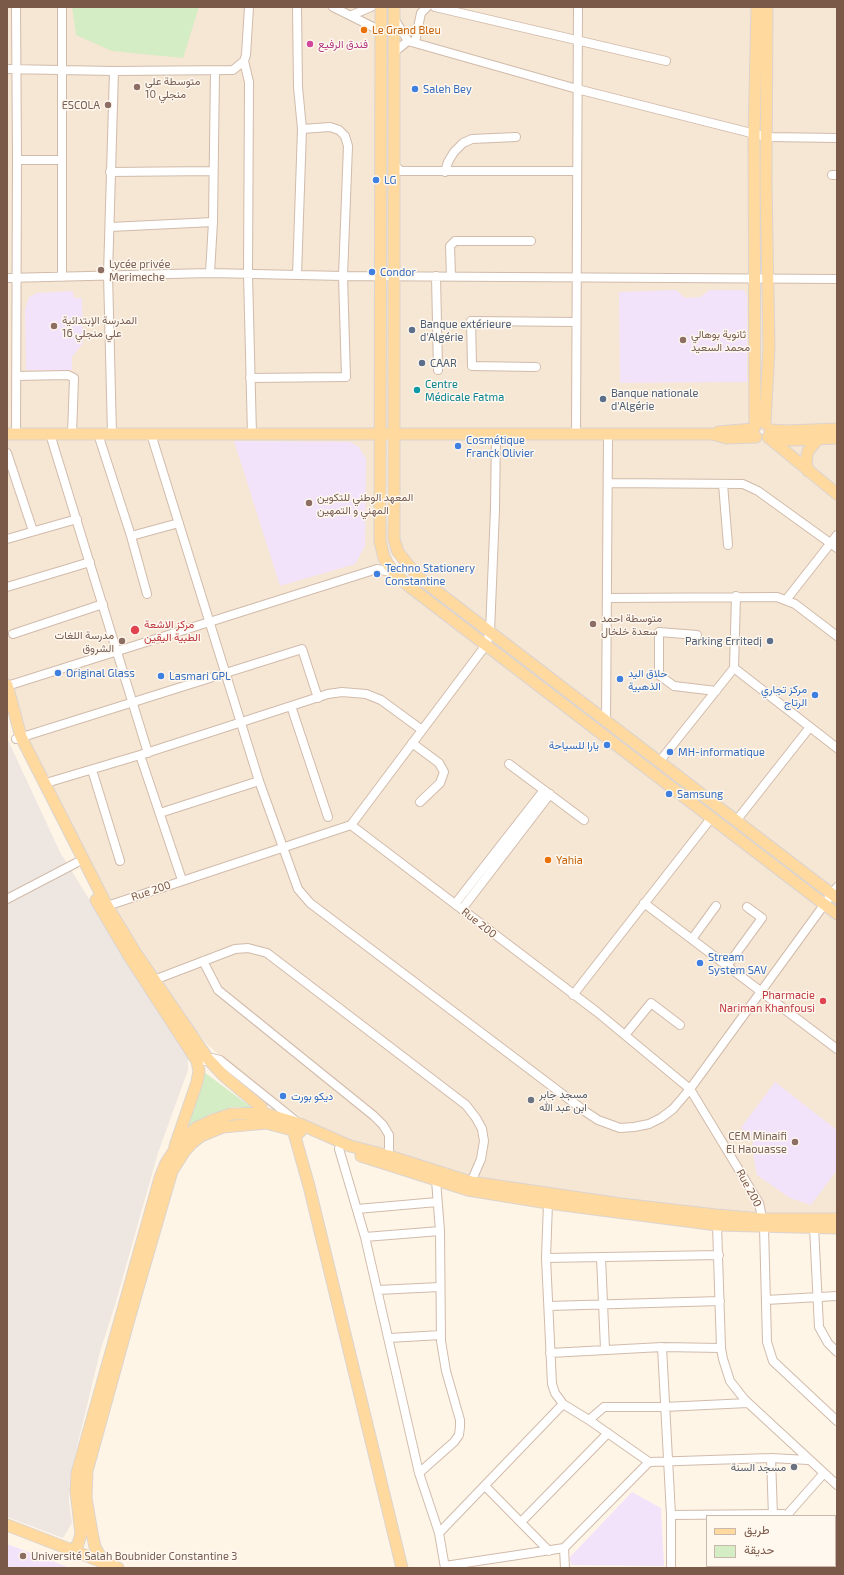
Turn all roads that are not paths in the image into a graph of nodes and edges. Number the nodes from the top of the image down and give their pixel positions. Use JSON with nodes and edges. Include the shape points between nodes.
{"nodes":[{"id":1,"x":16,"y":7,"type":"edge"},
{"id":2,"x":62,"y":7,"type":"edge"},
{"id":3,"x":248,"y":7,"type":"edge"},
{"id":4,"x":297,"y":7,"type":"edge"},
{"id":5,"x":333,"y":7,"type":"edge"},
{"id":6,"x":371,"y":7,"type":"edge"},
{"id":7,"x":381,"y":7,"type":"edge"},
{"id":8,"x":394,"y":7,"type":"edge"},
{"id":9,"x":427,"y":7,"type":"edge"},
{"id":10,"x":435,"y":7,"type":"edge"},
{"id":11,"x":578,"y":7,"type":"edge"},
{"id":12,"x":757,"y":7,"type":"edge"},
{"id":13,"x":767,"y":7,"type":"edge"},
{"id":14,"x":342,"y":9,"type":"edge"},
{"id":15,"x":352,"y":15,"type":"junction"},
{"id":16,"x":395,"y":20,"type":"junction"},
{"id":17,"x":381,"y":30,"type":"junction"},
{"id":18,"x":412,"y":41,"type":"junction"},
{"id":19,"x":578,"y":41,"type":"junction"},
{"id":20,"x":393,"y":53,"type":"junction"},
{"id":21,"x":244,"y":61,"type":"junction"},
{"id":22,"x":666,"y":61,"type":"dead end"},
{"id":23,"x":16,"y":68,"type":"junction"},
{"id":24,"x":7,"y":69,"type":"edge"},
{"id":25,"x":62,"y":70,"type":"junction"},
{"id":26,"x":215,"y":70,"type":"junction"},
{"id":27,"x":114,"y":71,"type":"junction"},
{"id":28,"x":577,"y":89,"type":"junction"},
{"id":29,"x":302,"y":129,"type":"junction"},
{"id":30,"x":754,"y":135,"type":"junction"},
{"id":31,"x":516,"y":137,"type":"dead end"},
{"id":32,"x":767,"y":137,"type":"junction"},
{"id":33,"x":837,"y":138,"type":"edge"},
{"id":34,"x":18,"y":160,"type":"junction"},
{"id":35,"x":62,"y":160,"type":"junction"},
{"id":36,"x":576,"y":171,"type":"junction"},
{"id":37,"x":110,"y":172,"type":"junction"},
{"id":38,"x":213,"y":172,"type":"junction"},
{"id":39,"x":396,"y":172,"type":"junction"},
{"id":40,"x":445,"y":172,"type":"junction"},
{"id":41,"x":213,"y":222,"type":"junction"},
{"id":42,"x":110,"y":227,"type":"junction"},
{"id":43,"x":531,"y":241,"type":"dead end"},
{"id":44,"x":210,"y":273,"type":"junction"},
{"id":45,"x":108,"y":274,"type":"junction"},
{"id":46,"x":248,"y":274,"type":"junction"},
{"id":47,"x":297,"y":275,"type":"junction"},
{"id":48,"x":343,"y":276,"type":"junction"},
{"id":49,"x":381,"y":276,"type":"junction"},
{"id":50,"x":394,"y":276,"type":"junction"},
{"id":51,"x":436,"y":276,"type":"junction"},
{"id":52,"x":451,"y":276,"type":"junction"},
{"id":53,"x":62,"y":277,"type":"junction"},
{"id":54,"x":576,"y":277,"type":"junction"},
{"id":55,"x":7,"y":278,"type":"edge"},
{"id":56,"x":17,"y":278,"type":"junction"},
{"id":57,"x":755,"y":279,"type":"junction"},
{"id":58,"x":769,"y":279,"type":"junction"},
{"id":59,"x":837,"y":279,"type":"edge"},
{"id":60,"x":575,"y":322,"type":"junction"},
{"id":61,"x":536,"y":367,"type":"dead end"},
{"id":62,"x":438,"y":370,"type":"dead end"},
{"id":63,"x":16,"y":376,"type":"junction"},
{"id":64,"x":250,"y":378,"type":"junction"},
{"id":65,"x":837,"y":429,"type":"edge"},
{"id":66,"x":762,"y":431,"type":"junction"},
{"id":67,"x":11,"y":434,"type":"edge"},
{"id":68,"x":50,"y":434,"type":"junction"},
{"id":69,"x":72,"y":434,"type":"junction"},
{"id":70,"x":98,"y":434,"type":"junction"},
{"id":71,"x":112,"y":434,"type":"junction"},
{"id":72,"x":151,"y":434,"type":"junction"},
{"id":73,"x":252,"y":434,"type":"junction"},
{"id":74,"x":394,"y":434,"type":"junction"},
{"id":75,"x":496,"y":434,"type":"junction"},
{"id":76,"x":380,"y":435,"type":"junction"},
{"id":77,"x":576,"y":435,"type":"junction"},
{"id":78,"x":608,"y":435,"type":"junction"},
{"id":79,"x":837,"y":438,"type":"edge"},
{"id":80,"x":818,"y":439,"type":"junction"},
{"id":81,"x":7,"y":453,"type":"edge"},
{"id":82,"x":808,"y":471,"type":"junction"},
{"id":83,"x":608,"y":484,"type":"junction"},
{"id":84,"x":723,"y":484,"type":"junction"},
{"id":85,"x":837,"y":494,"type":"edge"},
{"id":86,"x":77,"y":519,"type":"junction"},
{"id":87,"x":179,"y":523,"type":"junction"},
{"id":88,"x":33,"y":531,"type":"junction"},
{"id":89,"x":837,"y":535,"type":"edge"},
{"id":90,"x":131,"y":536,"type":"junction"},
{"id":91,"x":7,"y":539,"type":"edge"},
{"id":92,"x":834,"y":545,"type":"edge"},
{"id":93,"x":728,"y":546,"type":"dead end"},
{"id":94,"x":382,"y":552,"type":"junction"},
{"id":95,"x":90,"y":562,"type":"junction"},
{"id":96,"x":377,"y":569,"type":"junction"},
{"id":97,"x":394,"y":573,"type":"junction"},
{"id":98,"x":7,"y":587,"type":"edge"},
{"id":99,"x":148,"y":594,"type":"dead end"},
{"id":100,"x":736,"y":596,"type":"junction"},
{"id":101,"x":608,"y":598,"type":"junction"},
{"id":102,"x":786,"y":600,"type":"junction"},
{"id":103,"x":103,"y":604,"type":"junction"},
{"id":104,"x":210,"y":622,"type":"junction"},
{"id":105,"x":490,"y":632,"type":"junction"},
{"id":106,"x":12,"y":634,"type":"dead end"},
{"id":107,"x":697,"y":635,"type":"dead end"},
{"id":108,"x":837,"y":636,"type":"edge"},
{"id":109,"x":486,"y":645,"type":"junction"},
{"id":110,"x":118,"y":651,"type":"junction"},
{"id":111,"x":734,"y":668,"type":"junction"},
{"id":112,"x":226,"y":672,"type":"junction"},
{"id":113,"x":7,"y":686,"type":"edge"},
{"id":114,"x":716,"y":691,"type":"junction"},
{"id":115,"x":318,"y":698,"type":"junction"},
{"id":116,"x":132,"y":702,"type":"junction"},
{"id":117,"x":291,"y":706,"type":"junction"},
{"id":118,"x":7,"y":710,"type":"edge"},
{"id":119,"x":242,"y":721,"type":"junction"},
{"id":120,"x":606,"y":722,"type":"junction"},
{"id":121,"x":810,"y":727,"type":"junction"},
{"id":122,"x":422,"y":730,"type":"junction"},
{"id":123,"x":18,"y":738,"type":"junction"},
{"id":124,"x":412,"y":743,"type":"junction"},
{"id":125,"x":837,"y":748,"type":"edge"},
{"id":126,"x":144,"y":754,"type":"junction"},
{"id":127,"x":659,"y":762,"type":"junction"},
{"id":128,"x":510,"y":764,"type":"dead end"},
{"id":129,"x":92,"y":770,"type":"junction"},
{"id":130,"x":259,"y":781,"type":"junction"},
{"id":131,"x":46,"y":783,"type":"junction"},
{"id":132,"x":547,"y":792,"type":"junction"},
{"id":133,"x":420,"y":802,"type":"dead end"},
{"id":134,"x":160,"y":813,"type":"junction"},
{"id":135,"x":328,"y":817,"type":"dead end"},
{"id":136,"x":712,"y":817,"type":"junction"},
{"id":137,"x":584,"y":820,"type":"dead end"},
{"id":138,"x":736,"y":821,"type":"junction"},
{"id":139,"x":351,"y":825,"type":"junction"},
{"id":140,"x":282,"y":847,"type":"junction"},
{"id":141,"x":120,"y":860,"type":"dead end"},
{"id":142,"x":76,"y":863,"type":"junction"},
{"id":143,"x":182,"y":880,"type":"junction"},
{"id":144,"x":835,"y":893,"type":"edge"},
{"id":145,"x":7,"y":899,"type":"edge"},
{"id":146,"x":644,"y":903,"type":"junction"},
{"id":147,"x":824,"y":903,"type":"junction"},
{"id":148,"x":455,"y":904,"type":"junction"},
{"id":149,"x":107,"y":906,"type":"junction"},
{"id":150,"x":716,"y":906,"type":"dead end"},
{"id":151,"x":747,"y":907,"type":"dead end"},
{"id":152,"x":462,"y":910,"type":"junction"},
{"id":153,"x":837,"y":914,"type":"edge"},
{"id":154,"x":692,"y":939,"type":"junction"},
{"id":155,"x":203,"y":961,"type":"junction"},
{"id":156,"x":727,"y":966,"type":"junction"},
{"id":157,"x":154,"y":980,"type":"junction"},
{"id":158,"x":760,"y":992,"type":"junction"},
{"id":159,"x":573,"y":995,"type":"junction"},
{"id":160,"x":680,"y":1025,"type":"dead end"},
{"id":161,"x":625,"y":1035,"type":"junction"},
{"id":162,"x":837,"y":1049,"type":"edge"},
{"id":163,"x":208,"y":1059,"type":"junction"},
{"id":164,"x":198,"y":1066,"type":"junction"},
{"id":165,"x":690,"y":1089,"type":"junction"},
{"id":166,"x":264,"y":1118,"type":"junction"},
{"id":167,"x":294,"y":1125,"type":"junction"},
{"id":168,"x":174,"y":1149,"type":"junction"},
{"id":169,"x":339,"y":1149,"type":"junction"},
{"id":170,"x":387,"y":1160,"type":"junction"},
{"id":171,"x":436,"y":1180,"type":"junction"},
{"id":172,"x":470,"y":1186,"type":"junction"},
{"id":173,"x":437,"y":1202,"type":"junction"},
{"id":174,"x":548,"y":1203,"type":"junction"},
{"id":175,"x":357,"y":1209,"type":"junction"},
{"id":176,"x":837,"y":1219,"type":"edge"},
{"id":177,"x":763,"y":1223,"type":"junction"},
{"id":178,"x":717,"y":1225,"type":"junction"},
{"id":179,"x":814,"y":1227,"type":"junction"},
{"id":180,"x":837,"y":1228,"type":"edge"},
{"id":181,"x":440,"y":1231,"type":"junction"},
{"id":182,"x":365,"y":1237,"type":"junction"},
{"id":183,"x":719,"y":1255,"type":"junction"},
{"id":184,"x":601,"y":1257,"type":"junction"},
{"id":185,"x":546,"y":1258,"type":"junction"},
{"id":186,"x":440,"y":1287,"type":"junction"},
{"id":187,"x":377,"y":1290,"type":"junction"},
{"id":188,"x":837,"y":1296,"type":"edge"},
{"id":189,"x":817,"y":1297,"type":"junction"},
{"id":190,"x":766,"y":1300,"type":"junction"},
{"id":191,"x":720,"y":1301,"type":"junction"},
{"id":192,"x":603,"y":1304,"type":"junction"},
{"id":193,"x":549,"y":1306,"type":"junction"},
{"id":194,"x":441,"y":1335,"type":"junction"},
{"id":195,"x":389,"y":1338,"type":"junction"},
{"id":196,"x":828,"y":1343,"type":"junction"},
{"id":197,"x":837,"y":1343,"type":"edge"},
{"id":198,"x":662,"y":1347,"type":"junction"},
{"id":199,"x":721,"y":1348,"type":"junction"},
{"id":200,"x":605,"y":1349,"type":"junction"},
{"id":201,"x":837,"y":1352,"type":"edge"},
{"id":202,"x":550,"y":1353,"type":"junction"},
{"id":203,"x":748,"y":1403,"type":"junction"},
{"id":204,"x":563,"y":1404,"type":"junction"},
{"id":205,"x":664,"y":1407,"type":"junction"},
{"id":206,"x":589,"y":1420,"type":"junction"},
{"id":207,"x":837,"y":1421,"type":"edge"},
{"id":208,"x":608,"y":1433,"type":"junction"},
{"id":209,"x":771,"y":1458,"type":"junction"},
{"id":210,"x":808,"y":1460,"type":"junction"},
{"id":211,"x":649,"y":1462,"type":"junction"},
{"id":212,"x":667,"y":1463,"type":"junction"},
{"id":213,"x":419,"y":1473,"type":"junction"},
{"id":214,"x":824,"y":1473,"type":"junction"},
{"id":215,"x":837,"y":1485,"type":"edge"},
{"id":216,"x":485,"y":1486,"type":"junction"},
{"id":217,"x":706,"y":1515,"type":"edge"},
{"id":218,"x":723,"y":1515,"type":"edge"},
{"id":219,"x":773,"y":1515,"type":"edge"},
{"id":220,"x":788,"y":1515,"type":"edge"},
{"id":221,"x":671,"y":1516,"type":"junction"},
{"id":222,"x":522,"y":1521,"type":"junction"},
{"id":223,"x":7,"y":1525,"type":"edge"},
{"id":224,"x":439,"y":1533,"type":"junction"},
{"id":225,"x":564,"y":1548,"type":"junction"},
{"id":226,"x":549,"y":1551,"type":"junction"},
{"id":227,"x":72,"y":1552,"type":"junction"},
{"id":228,"x":104,"y":1563,"type":"junction"},
{"id":229,"x":445,"y":1567,"type":"edge"},
{"id":230,"x":118,"y":1568,"type":"edge"},
{"id":231,"x":402,"y":1568,"type":"edge"},
{"id":232,"x":565,"y":1568,"type":"edge"},
{"id":233,"x":671,"y":1568,"type":"edge"}],
"edges":[{"from":1,"to":23,"type":"street"},
{"from":2,"to":25,"type":"street"},
{"from":3,"to":21,"type":"street"},
{"from":4,"to":29,"type":"street","via":[[298,87]]},
{"from":5,"to":14,"type":"street"},
{"from":6,"to":15,"type":"street"},
{"from":7,"to":17,"type":"main road"},
{"from":8,"to":16,"type":"main road"},
{"from":9,"to":18,"type":"street","via":[[421,13]]},
{"from":10,"to":19,"type":"street"},
{"from":11,"to":19,"type":"street"},
{"from":12,"to":30,"type":"main road"},
{"from":13,"to":32,"type":"main road"},
{"from":14,"to":15,"type":"street"},
{"from":15,"to":17,"type":"street"},
{"from":16,"to":18,"type":"street"},
{"from":16,"to":20,"type":"main road"},
{"from":17,"to":49,"type":"main road"},
{"from":18,"to":20,"type":"street"},
{"from":18,"to":28,"type":"street"},
{"from":19,"to":22,"type":"street"},
{"from":19,"to":28,"type":"street"},
{"from":20,"to":39,"type":"main road"},
{"from":21,"to":26,"type":"street","via":[[233,70]]},
{"from":21,"to":46,"type":"street","via":[[249,82]]},
{"from":23,"to":24,"type":"street"},
{"from":23,"to":25,"type":"street"},
{"from":23,"to":34,"type":"street"},
{"from":25,"to":27,"type":"street"},
{"from":25,"to":35,"type":"street"},
{"from":26,"to":27,"type":"street"},
{"from":26,"to":38,"type":"street"},
{"from":27,"to":37,"type":"street"},
{"from":28,"to":30,"type":"street"},
{"from":28,"to":36,"type":"street"},
{"from":29,"to":47,"type":"street"},
{"from":29,"to":48,"type":"street","via":[[330,127],[339,130],[345,136],[348,146]]},
{"from":30,"to":32,"type":"street"},
{"from":30,"to":57,"type":"main road"},
{"from":31,"to":40,"type":"street","via":[[472,139],[463,143],[454,152]]},
{"from":32,"to":33,"type":"street"},
{"from":32,"to":58,"type":"main road"},
{"from":34,"to":35,"type":"street"},
{"from":34,"to":56,"type":"street"},
{"from":35,"to":53,"type":"street"},
{"from":36,"to":40,"type":"street"},
{"from":36,"to":54,"type":"street"},
{"from":37,"to":38,"type":"street"},
{"from":37,"to":42,"type":"street"},
{"from":38,"to":41,"type":"street"},
{"from":39,"to":40,"type":"street"},
{"from":39,"to":50,"type":"main road"},
{"from":41,"to":42,"type":"street"},
{"from":41,"to":44,"type":"street"},
{"from":42,"to":45,"type":"street"},
{"from":43,"to":52,"type":"street","via":[[455,241],[450,246]]},
{"from":44,"to":45,"type":"street"},
{"from":44,"to":46,"type":"street"},
{"from":45,"to":53,"type":"street"},
{"from":45,"to":71,"type":"street"},
{"from":46,"to":47,"type":"street"},
{"from":46,"to":64,"type":"street"},
{"from":47,"to":48,"type":"street"},
{"from":48,"to":49,"type":"street"},
{"from":48,"to":64,"type":"street","via":[[346,377]]},
{"from":49,"to":50,"type":"street"},
{"from":49,"to":76,"type":"main road"},
{"from":50,"to":51,"type":"street"},
{"from":50,"to":74,"type":"main road"},
{"from":51,"to":52,"type":"street"},
{"from":51,"to":62,"type":"street"},
{"from":52,"to":54,"type":"street"},
{"from":53,"to":56,"type":"street"},
{"from":54,"to":57,"type":"street"},
{"from":54,"to":60,"type":"street"},
{"from":55,"to":56,"type":"street"},
{"from":56,"to":63,"type":"street"},
{"from":57,"to":58,"type":"street"},
{"from":57,"to":66,"type":"main road"},
{"from":58,"to":59,"type":"street"},
{"from":58,"to":66,"type":"main road","via":[[769,348]]},
{"from":60,"to":61,"type":"street","via":[[471,321],[472,366]]},
{"from":60,"to":77,"type":"street"},
{"from":63,"to":67,"type":"street"},
{"from":63,"to":69,"type":"street","via":[[68,375],[74,378]]},
{"from":64,"to":73,"type":"street"},
{"from":65,"to":66,"type":"main road"},
{"from":66,"to":78,"type":"main road","via":[[727,438],[712,434]]},
{"from":66,"to":80,"type":"main road","via":[[788,440]]},
{"from":66,"to":82,"type":"main road"},
{"from":67,"to":68,"type":"main road"},
{"from":68,"to":69,"type":"main road"},
{"from":68,"to":86,"type":"street"},
{"from":69,"to":70,"type":"main road"},
{"from":70,"to":71,"type":"main road"},
{"from":70,"to":90,"type":"street"},
{"from":71,"to":72,"type":"main road"},
{"from":72,"to":73,"type":"main road"},
{"from":72,"to":87,"type":"street"},
{"from":73,"to":76,"type":"main road"},
{"from":74,"to":75,"type":"main road"},
{"from":74,"to":76,"type":"main road"},
{"from":74,"to":105,"type":"main road","via":[[394,539],[398,552],[417,576]]},
{"from":75,"to":77,"type":"main road"},
{"from":75,"to":105,"type":"street"},
{"from":76,"to":94,"type":"main road"},
{"from":77,"to":78,"type":"main road"},
{"from":78,"to":83,"type":"street"},
{"from":79,"to":80,"type":"main road"},
{"from":80,"to":82,"type":"main road","via":[[808,451]]},
{"from":81,"to":88,"type":"street"},
{"from":82,"to":85,"type":"main road"},
{"from":83,"to":84,"type":"street"},
{"from":83,"to":101,"type":"street"},
{"from":84,"to":92,"type":"street","via":[[750,486]]},
{"from":84,"to":93,"type":"street"},
{"from":86,"to":88,"type":"street"},
{"from":86,"to":95,"type":"street"},
{"from":87,"to":90,"type":"street"},
{"from":87,"to":104,"type":"street"},
{"from":88,"to":91,"type":"street"},
{"from":89,"to":92,"type":"street"},
{"from":90,"to":99,"type":"street"},
{"from":92,"to":102,"type":"street"},
{"from":94,"to":96,"type":"street"},
{"from":94,"to":97,"type":"main road"},
{"from":95,"to":98,"type":"street"},
{"from":95,"to":103,"type":"street"},
{"from":96,"to":97,"type":"street"},
{"from":96,"to":104,"type":"street"},
{"from":97,"to":109,"type":"main road"},
{"from":100,"to":101,"type":"street"},
{"from":100,"to":102,"type":"street","via":[[777,597]]},
{"from":100,"to":111,"type":"street"},
{"from":101,"to":120,"type":"street"},
{"from":102,"to":108,"type":"street"},
{"from":103,"to":106,"type":"street"},
{"from":103,"to":110,"type":"street"},
{"from":104,"to":110,"type":"street"},
{"from":104,"to":112,"type":"street"},
{"from":105,"to":109,"type":"street"},
{"from":105,"to":120,"type":"main road"},
{"from":107,"to":114,"type":"street","via":[[659,632],[659,675],[674,686]]},
{"from":109,"to":122,"type":"street"},
{"from":109,"to":136,"type":"main road"},
{"from":110,"to":113,"type":"street"},
{"from":110,"to":116,"type":"street"},
{"from":111,"to":114,"type":"street"},
{"from":111,"to":121,"type":"street"},
{"from":112,"to":115,"type":"street","via":[[302,649]]},
{"from":112,"to":116,"type":"street"},
{"from":112,"to":119,"type":"street"},
{"from":113,"to":123,"type":"main road"},
{"from":114,"to":127,"type":"street"},
{"from":115,"to":117,"type":"street"},
{"from":115,"to":122,"type":"street","via":[[342,692],[366,694],[381,700]]},
{"from":116,"to":123,"type":"street"},
{"from":116,"to":126,"type":"street"},
{"from":117,"to":119,"type":"street"},
{"from":117,"to":135,"type":"street"},
{"from":118,"to":123,"type":"main road"},
{"from":119,"to":126,"type":"street"},
{"from":119,"to":130,"type":"street"},
{"from":120,"to":127,"type":"main road"},
{"from":121,"to":125,"type":"street"},
{"from":121,"to":138,"type":"street"},
{"from":122,"to":124,"type":"street"},
{"from":123,"to":131,"type":"main road"},
{"from":123,"to":142,"type":"main road"},
{"from":124,"to":133,"type":"street","via":[[439,763],[444,772],[440,783]]},
{"from":124,"to":139,"type":"street"},
{"from":126,"to":129,"type":"street"},
{"from":126,"to":134,"type":"street"},
{"from":127,"to":138,"type":"main road"},
{"from":128,"to":132,"type":"street"},
{"from":129,"to":131,"type":"street"},
{"from":129,"to":141,"type":"street"},
{"from":130,"to":134,"type":"street"},
{"from":130,"to":140,"type":"street"},
{"from":131,"to":149,"type":"main road"},
{"from":132,"to":137,"type":"street"},
{"from":132,"to":148,"type":"street"},
{"from":132,"to":152,"type":"street"},
{"from":134,"to":143,"type":"street"},
{"from":136,"to":146,"type":"street"},
{"from":136,"to":147,"type":"main road"},
{"from":138,"to":144,"type":"main road"},
{"from":139,"to":140,"type":"street","name":"Rue 200"},
{"from":139,"to":148,"type":"street","name":"Rue 200"},
{"from":140,"to":143,"type":"street","name":"Rue 200"},
{"from":140,"to":165,"type":"street","via":[[293,881],[310,903],[598,1120],[620,1128],[648,1124],[673,1109]]},
{"from":142,"to":145,"type":"street"},
{"from":142,"to":164,"type":"main road","via":[[105,918],[192,1051]]},
{"from":143,"to":149,"type":"street","name":"Rue 200"},
{"from":144,"to":147,"type":"street"},
{"from":146,"to":154,"type":"street"},
{"from":146,"to":159,"type":"street"},
{"from":147,"to":153,"type":"main road"},
{"from":147,"to":158,"type":"street"},
{"from":148,"to":152,"type":"street","name":"Rue 200"},
{"from":149,"to":157,"type":"main road"},
{"from":150,"to":154,"type":"street"},
{"from":151,"to":156,"type":"street","via":[[762,918]]},
{"from":152,"to":159,"type":"street","name":"Rue 200"},
{"from":154,"to":156,"type":"street"},
{"from":155,"to":157,"type":"street"},
{"from":155,"to":170,"type":"street","via":[[218,990],[374,1116],[389,1135]]},
{"from":155,"to":172,"type":"street","via":[[235,949],[248,948],[268,953],[466,1105],[482,1129],[484,1141],[481,1159]]},
{"from":156,"to":158,"type":"street"},
{"from":157,"to":163,"type":"main road"},
{"from":158,"to":162,"type":"street"},
{"from":158,"to":165,"type":"street"},
{"from":159,"to":161,"type":"street","name":"Rue 200"},
{"from":160,"to":161,"type":"street","via":[[651,1003]]},
{"from":161,"to":165,"type":"street","name":"Rue 200"},
{"from":163,"to":164,"type":"street"},
{"from":163,"to":166,"type":"main road","via":[[261,1107]]},
{"from":163,"to":167,"type":"street","via":[[220,1060]]},
{"from":164,"to":168,"type":"main road","via":[[197,1082]]},
{"from":165,"to":177,"type":"street","name":"Rue 200","via":[[759,1203]]},
{"from":166,"to":167,"type":"main road"},
{"from":166,"to":168,"type":"main road","via":[[231,1114],[212,1120],[188,1134]]},
{"from":166,"to":228,"type":"main road","via":[[234,1124],[201,1136],[188,1147],[172,1171],[87,1471],[86,1498],[92,1533],[95,1547]]},
{"from":167,"to":169,"type":"main road"},
{"from":167,"to":170,"type":"main road"},
{"from":167,"to":231,"type":"main road"},
{"from":168,"to":227,"type":"main road","via":[[160,1178],[77,1473],[80,1534],[78,1544]]},
{"from":169,"to":170,"type":"main road"},
{"from":169,"to":175,"type":"street"},
{"from":170,"to":171,"type":"main road"},
{"from":170,"to":172,"type":"main road"},
{"from":171,"to":172,"type":"main road"},
{"from":171,"to":173,"type":"street"},
{"from":172,"to":174,"type":"main road"},
{"from":172,"to":177,"type":"main road"},
{"from":173,"to":175,"type":"street"},
{"from":173,"to":181,"type":"street"},
{"from":174,"to":178,"type":"main road"},
{"from":174,"to":185,"type":"street"},
{"from":175,"to":182,"type":"street"},
{"from":176,"to":177,"type":"main road"},
{"from":177,"to":178,"type":"main road"},
{"from":177,"to":179,"type":"main road"},
{"from":177,"to":190,"type":"street","name":"Rue 200"},
{"from":178,"to":183,"type":"street"},
{"from":179,"to":180,"type":"main road"},
{"from":179,"to":189,"type":"street"},
{"from":181,"to":182,"type":"street"},
{"from":181,"to":186,"type":"street"},
{"from":182,"to":187,"type":"street"},
{"from":183,"to":184,"type":"street"},
{"from":183,"to":191,"type":"street"},
{"from":184,"to":185,"type":"street"},
{"from":184,"to":192,"type":"street"},
{"from":185,"to":193,"type":"street"},
{"from":186,"to":187,"type":"street"},
{"from":186,"to":194,"type":"street"},
{"from":187,"to":195,"type":"street"},
{"from":188,"to":189,"type":"street"},
{"from":189,"to":190,"type":"street"},
{"from":189,"to":196,"type":"street","via":[[819,1327]]},
{"from":190,"to":207,"type":"street","name":"Rue 200","via":[[767,1342],[773,1361]]},
{"from":191,"to":192,"type":"street"},
{"from":191,"to":199,"type":"street"},
{"from":192,"to":193,"type":"street"},
{"from":192,"to":200,"type":"street"},
{"from":193,"to":202,"type":"street"},
{"from":194,"to":195,"type":"street"},
{"from":194,"to":213,"type":"street","via":[[446,1371],[460,1428],[459,1435]]},
{"from":195,"to":213,"type":"street"},
{"from":196,"to":197,"type":"street"},
{"from":196,"to":201,"type":"street"},
{"from":198,"to":199,"type":"street"},
{"from":198,"to":200,"type":"street"},
{"from":198,"to":205,"type":"street"},
{"from":199,"to":203,"type":"street","via":[[730,1381]]},
{"from":200,"to":202,"type":"street"},
{"from":202,"to":204,"type":"street","via":[[552,1384]]},
{"from":203,"to":205,"type":"street"},
{"from":203,"to":210,"type":"street"},
{"from":204,"to":206,"type":"street"},
{"from":204,"to":216,"type":"street"},
{"from":205,"to":206,"type":"street","via":[[604,1407]]},
{"from":205,"to":212,"type":"street"},
{"from":206,"to":208,"type":"street"},
{"from":208,"to":211,"type":"street"},
{"from":208,"to":222,"type":"street"},
{"from":209,"to":210,"type":"street"},
{"from":209,"to":212,"type":"street"},
{"from":209,"to":219,"type":"street"},
{"from":210,"to":214,"type":"street"},
{"from":211,"to":212,"type":"street"},
{"from":211,"to":225,"type":"street"},
{"from":212,"to":221,"type":"street"},
{"from":213,"to":224,"type":"street"},
{"from":214,"to":215,"type":"street"},
{"from":214,"to":220,"type":"street"},
{"from":216,"to":222,"type":"street"},
{"from":216,"to":224,"type":"street"},
{"from":217,"to":221,"type":"street"},
{"from":218,"to":219,"type":"street"},
{"from":221,"to":233,"type":"street"},
{"from":222,"to":226,"type":"street"},
{"from":223,"to":227,"type":"main road"},
{"from":224,"to":229,"type":"street"},
{"from":225,"to":226,"type":"street"},
{"from":225,"to":232,"type":"street"},
{"from":226,"to":229,"type":"street"},
{"from":227,"to":228,"type":"main road"},
{"from":228,"to":230,"type":"main road"}]}
